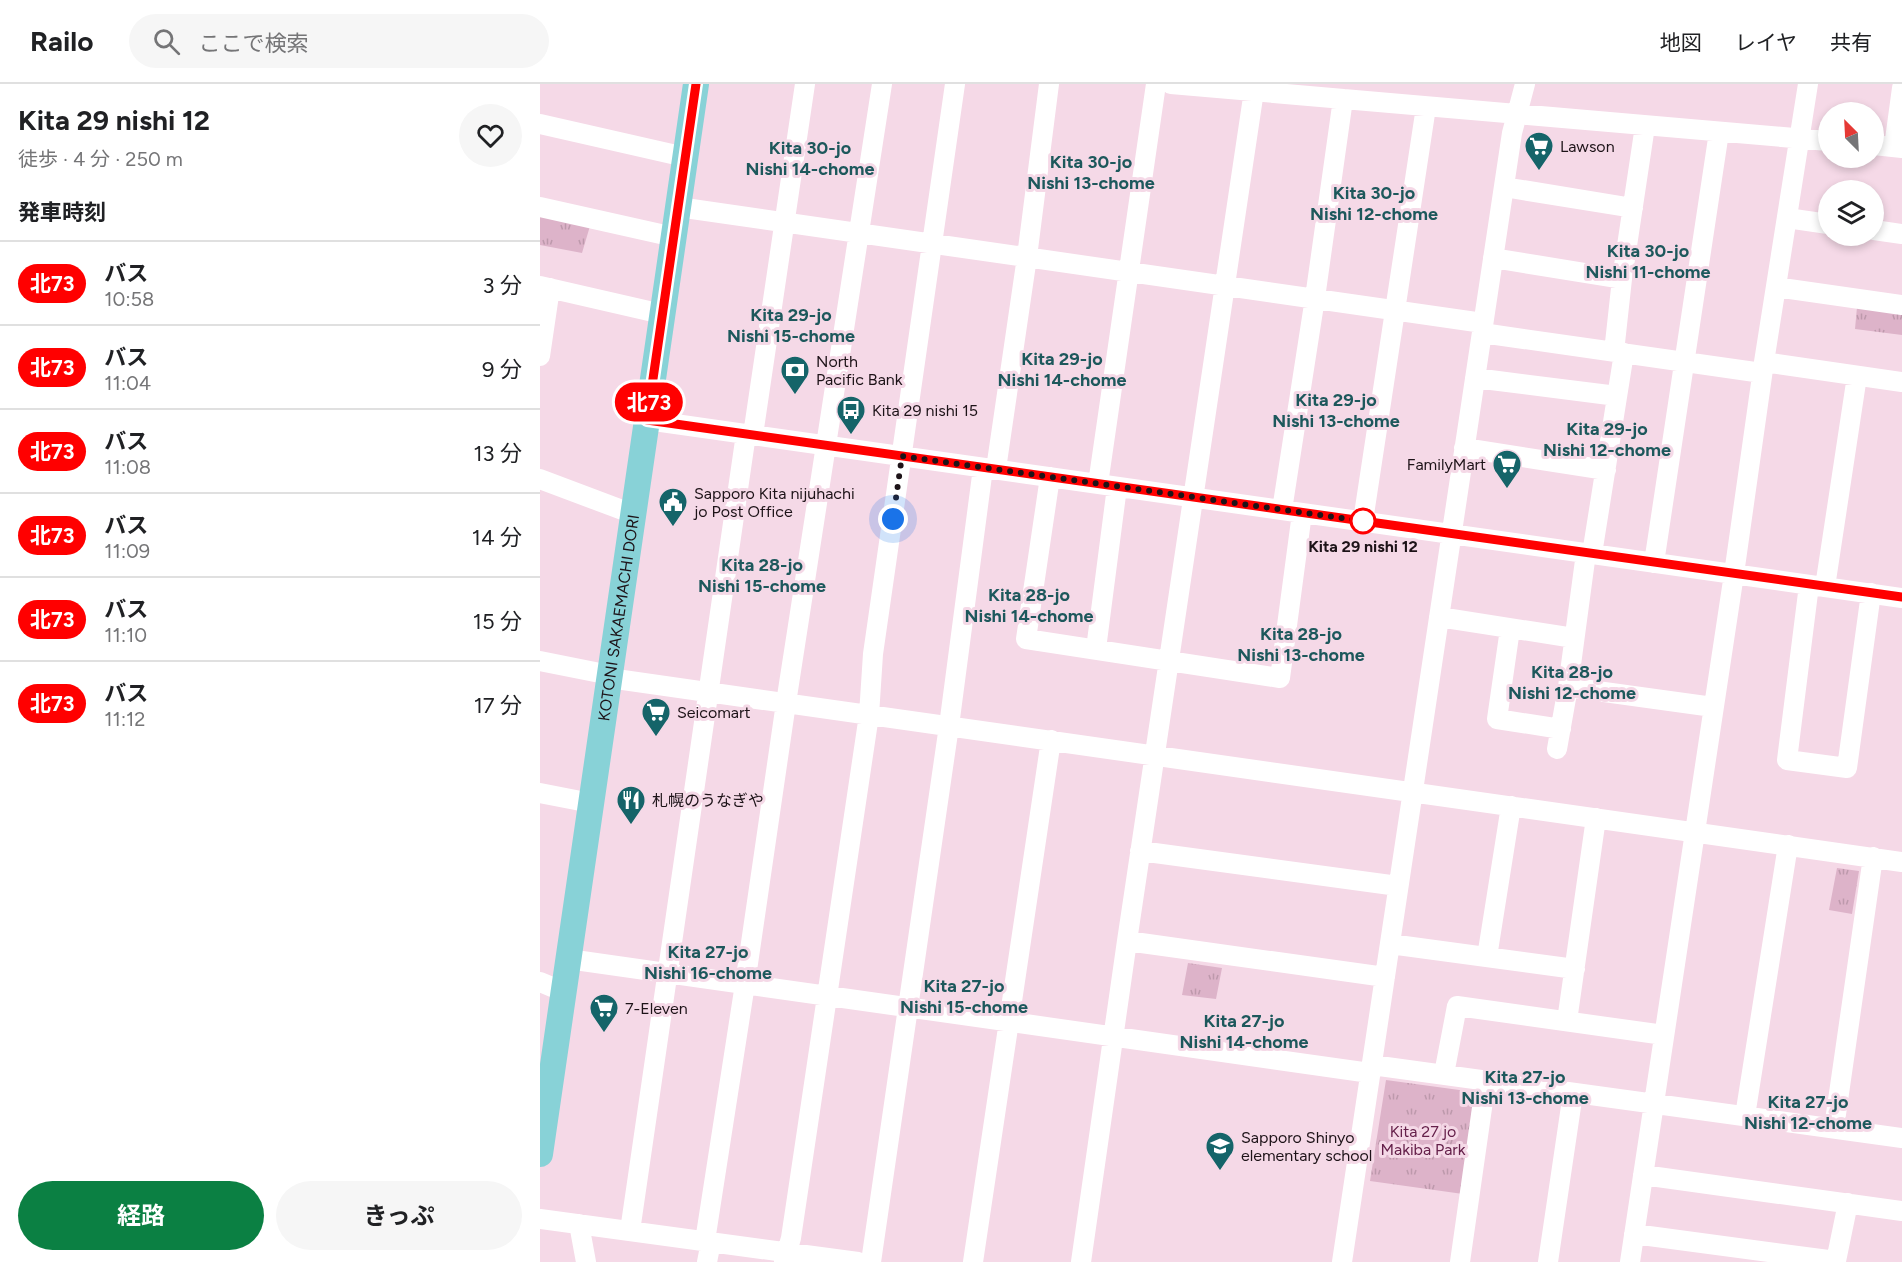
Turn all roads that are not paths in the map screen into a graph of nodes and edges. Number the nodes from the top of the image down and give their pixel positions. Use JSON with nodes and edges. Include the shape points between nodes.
{"nodes":[{"id":1,"x":696,"y":84,"type":"edge"},
{"id":2,"x":806,"y":84,"type":"edge"},
{"id":3,"x":882,"y":84,"type":"edge"},
{"id":4,"x":956,"y":84,"type":"edge"},
{"id":5,"x":1049,"y":84,"type":"edge"},
{"id":6,"x":1156,"y":84,"type":"edge"},
{"id":7,"x":1171,"y":84,"type":"edge"},
{"id":8,"x":1525,"y":84,"type":"edge"},
{"id":9,"x":1808,"y":84,"type":"edge"},
{"id":10,"x":1254,"y":88,"type":"edge"},
{"id":11,"x":1902,"y":88,"type":"edge"},
{"id":12,"x":1343,"y":99,"type":"junction"},
{"id":13,"x":1426,"y":107,"type":"junction"},
{"id":14,"x":1517,"y":115,"type":"junction"},
{"id":15,"x":540,"y":124,"type":"edge"},
{"id":16,"x":1645,"y":126,"type":"junction"},
{"id":17,"x":1719,"y":132,"type":"junction"},
{"id":18,"x":1799,"y":139,"type":"junction"},
{"id":19,"x":1818,"y":140,"type":"edge"},
{"id":20,"x":1898,"y":147,"type":"edge"},
{"id":21,"x":685,"y":157,"type":"junction"},
{"id":22,"x":1504,"y":187,"type":"junction"},
{"id":23,"x":540,"y":207,"type":"edge"},
{"id":24,"x":678,"y":207,"type":"junction"},
{"id":25,"x":1632,"y":208,"type":"junction"},
{"id":26,"x":1787,"y":218,"type":"junction"},
{"id":27,"x":785,"y":223,"type":"junction"},
{"id":28,"x":1818,"y":223,"type":"edge"},
{"id":29,"x":1884,"y":231,"type":"edge"},
{"id":30,"x":860,"y":234,"type":"junction"},
{"id":31,"x":1902,"y":234,"type":"edge"},
{"id":32,"x":674,"y":237,"type":"junction"},
{"id":33,"x":932,"y":244,"type":"junction"},
{"id":34,"x":1027,"y":257,"type":"junction"},
{"id":35,"x":1493,"y":258,"type":"junction"},
{"id":36,"x":1128,"y":272,"type":"junction"},
{"id":37,"x":1622,"y":279,"type":"junction"},
{"id":38,"x":1224,"y":285,"type":"junction"},
{"id":39,"x":545,"y":287,"type":"edge"},
{"id":40,"x":1776,"y":287,"type":"junction"},
{"id":41,"x":1315,"y":298,"type":"junction"},
{"id":42,"x":1902,"y":305,"type":"edge"},
{"id":43,"x":1394,"y":310,"type":"junction"},
{"id":44,"x":662,"y":314,"type":"junction"},
{"id":45,"x":1483,"y":328,"type":"junction"},
{"id":46,"x":1619,"y":352,"type":"junction"},
{"id":47,"x":540,"y":356,"type":"edge"},
{"id":48,"x":1685,"y":362,"type":"junction"},
{"id":49,"x":1763,"y":368,"type":"junction"},
{"id":50,"x":1857,"y":375,"type":"junction"},
{"id":51,"x":1475,"y":378,"type":"junction"},
{"id":52,"x":1902,"y":382,"type":"edge"},
{"id":53,"x":1617,"y":396,"type":"junction"},
{"id":54,"x":647,"y":420,"type":"junction"},
{"id":55,"x":749,"y":434,"type":"junction"},
{"id":56,"x":826,"y":445,"type":"junction"},
{"id":57,"x":1464,"y":448,"type":"junction"},
{"id":58,"x":902,"y":456,"type":"junction"},
{"id":59,"x":989,"y":468,"type":"junction"},
{"id":60,"x":1605,"y":470,"type":"junction"},
{"id":61,"x":1050,"y":477,"type":"junction"},
{"id":62,"x":540,"y":479,"type":"edge"},
{"id":63,"x":1108,"y":485,"type":"junction"},
{"id":64,"x":1193,"y":498,"type":"junction"},
{"id":65,"x":1292,"y":511,"type":"junction"},
{"id":66,"x":633,"y":514,"type":"junction"},
{"id":67,"x":1363,"y":521,"type":"junction"},
{"id":68,"x":1451,"y":534,"type":"junction"},
{"id":69,"x":1589,"y":553,"type":"junction"},
{"id":70,"x":1654,"y":563,"type":"junction"},
{"id":71,"x":1734,"y":574,"type":"junction"},
{"id":72,"x":1817,"y":586,"type":"junction"},
{"id":73,"x":1871,"y":593,"type":"junction"},
{"id":74,"x":1901,"y":593,"type":"edge"},
{"id":75,"x":1439,"y":617,"type":"junction"},
{"id":76,"x":1510,"y":628,"type":"junction"},
{"id":77,"x":1575,"y":638,"type":"junction"},
{"id":78,"x":1096,"y":649,"type":"junction"},
{"id":79,"x":540,"y":661,"type":"edge"},
{"id":80,"x":1168,"y":661,"type":"junction"},
{"id":81,"x":609,"y":676,"type":"junction"},
{"id":82,"x":1568,"y":687,"type":"junction"},
{"id":83,"x":708,"y":692,"type":"junction"},
{"id":84,"x":786,"y":703,"type":"junction"},
{"id":85,"x":1713,"y":707,"type":"junction"},
{"id":86,"x":869,"y":715,"type":"junction"},
{"id":87,"x":949,"y":726,"type":"junction"},
{"id":88,"x":1561,"y":729,"type":"junction"},
{"id":89,"x":1051,"y":740,"type":"junction"},
{"id":90,"x":1557,"y":749,"type":"dead end"},
{"id":91,"x":1154,"y":755,"type":"junction"},
{"id":92,"x":1413,"y":792,"type":"junction"},
{"id":93,"x":540,"y":793,"type":"edge"},
{"id":94,"x":591,"y":803,"type":"junction"},
{"id":95,"x":1511,"y":806,"type":"junction"},
{"id":96,"x":1596,"y":818,"type":"junction"},
{"id":97,"x":1695,"y":832,"type":"junction"},
{"id":98,"x":1788,"y":845,"type":"junction"},
{"id":99,"x":1140,"y":851,"type":"junction"},
{"id":100,"x":1873,"y":857,"type":"junction"},
{"id":101,"x":1902,"y":861,"type":"edge"},
{"id":102,"x":1398,"y":886,"type":"junction"},
{"id":103,"x":1127,"y":940,"type":"junction"},
{"id":104,"x":1390,"y":944,"type":"junction"},
{"id":105,"x":1486,"y":957,"type":"junction"},
{"id":106,"x":568,"y":959,"type":"junction"},
{"id":107,"x":1575,"y":969,"type":"junction"},
{"id":108,"x":668,"y":973,"type":"junction"},
{"id":109,"x":1385,"y":977,"type":"junction"},
{"id":110,"x":540,"y":982,"type":"edge"},
{"id":111,"x":745,"y":984,"type":"junction"},
{"id":112,"x":564,"y":992,"type":"junction"},
{"id":113,"x":827,"y":996,"type":"junction"},
{"id":114,"x":909,"y":1007,"type":"junction"},
{"id":115,"x":1567,"y":1021,"type":"junction"},
{"id":116,"x":1010,"y":1022,"type":"junction"},
{"id":117,"x":1664,"y":1035,"type":"junction"},
{"id":118,"x":1114,"y":1036,"type":"junction"},
{"id":119,"x":1371,"y":1069,"type":"junction"},
{"id":120,"x":1444,"y":1074,"type":"junction"},
{"id":121,"x":1486,"y":1080,"type":"junction"},
{"id":122,"x":1573,"y":1093,"type":"junction"},
{"id":123,"x":1654,"y":1105,"type":"junction"},
{"id":124,"x":1745,"y":1116,"type":"junction"},
{"id":125,"x":1834,"y":1128,"type":"junction"},
{"id":126,"x":1902,"y":1138,"type":"edge"},
{"id":127,"x":540,"y":1154,"type":"edge"},
{"id":128,"x":1643,"y":1175,"type":"junction"},
{"id":129,"x":1848,"y":1203,"type":"junction"},
{"id":130,"x":1902,"y":1211,"type":"edge"},
{"id":131,"x":540,"y":1219,"type":"edge"},
{"id":132,"x":579,"y":1224,"type":"junction"},
{"id":133,"x":630,"y":1231,"type":"junction"},
{"id":134,"x":1634,"y":1234,"type":"junction"},
{"id":135,"x":708,"y":1242,"type":"junction"},
{"id":136,"x":785,"y":1257,"type":"edge"},
{"id":137,"x":1798,"y":1259,"type":"edge"},
{"id":138,"x":586,"y":1262,"type":"edge"},
{"id":139,"x":707,"y":1262,"type":"edge"},
{"id":140,"x":858,"y":1262,"type":"edge"},
{"id":141,"x":871,"y":1262,"type":"edge"},
{"id":142,"x":973,"y":1262,"type":"edge"},
{"id":143,"x":1081,"y":1262,"type":"edge"},
{"id":144,"x":1342,"y":1262,"type":"edge"},
{"id":145,"x":1460,"y":1262,"type":"edge"},
{"id":146,"x":1548,"y":1262,"type":"edge"},
{"id":147,"x":1630,"y":1262,"type":"edge"}],
"edges":[{"from":1,"to":21,"type":"main road","name":"KOTONI SAKAEMACHI DORI"},
{"from":2,"to":27,"type":"street"},
{"from":3,"to":30,"type":"street"},
{"from":4,"to":33,"type":"street"},
{"from":5,"to":34,"type":"street"},
{"from":6,"to":36,"type":"street"},
{"from":7,"to":10,"type":"street"},
{"from":8,"to":14,"type":"street"},
{"from":9,"to":18,"type":"street"},
{"from":10,"to":12,"type":"street"},
{"from":10,"to":38,"type":"street"},
{"from":11,"to":20,"type":"street"},
{"from":12,"to":13,"type":"street"},
{"from":12,"to":41,"type":"street"},
{"from":13,"to":14,"type":"street"},
{"from":13,"to":43,"type":"street"},
{"from":14,"to":16,"type":"street"},
{"from":14,"to":22,"type":"street"},
{"from":15,"to":21,"type":"street"},
{"from":16,"to":17,"type":"street"},
{"from":16,"to":25,"type":"street"},
{"from":17,"to":18,"type":"street"},
{"from":17,"to":48,"type":"street"},
{"from":18,"to":19,"type":"street"},
{"from":18,"to":26,"type":"street"},
{"from":21,"to":24,"type":"main road","name":"KOTONI SAKAEMACHI DORI"},
{"from":22,"to":25,"type":"street"},
{"from":22,"to":35,"type":"street"},
{"from":23,"to":32,"type":"street"},
{"from":24,"to":27,"type":"street"},
{"from":24,"to":32,"type":"main road","name":"KOTONI SAKAEMACHI DORI"},
{"from":25,"to":37,"type":"street"},
{"from":26,"to":28,"type":"street"},
{"from":26,"to":40,"type":"street"},
{"from":27,"to":30,"type":"street"},
{"from":27,"to":55,"type":"street"},
{"from":29,"to":31,"type":"street"},
{"from":30,"to":33,"type":"street"},
{"from":30,"to":56,"type":"street"},
{"from":32,"to":44,"type":"main road","name":"KOTONI SAKAEMACHI DORI"},
{"from":33,"to":34,"type":"street"},
{"from":33,"to":58,"type":"street"},
{"from":34,"to":36,"type":"street"},
{"from":34,"to":59,"type":"street"},
{"from":35,"to":37,"type":"street"},
{"from":35,"to":45,"type":"street"},
{"from":36,"to":38,"type":"street"},
{"from":36,"to":63,"type":"street"},
{"from":37,"to":46,"type":"street"},
{"from":38,"to":41,"type":"street"},
{"from":38,"to":64,"type":"street"},
{"from":39,"to":44,"type":"street"},
{"from":39,"to":47,"type":"street"},
{"from":40,"to":42,"type":"street"},
{"from":40,"to":49,"type":"street"},
{"from":41,"to":43,"type":"street"},
{"from":41,"to":65,"type":"street"},
{"from":43,"to":45,"type":"street"},
{"from":43,"to":67,"type":"street"},
{"from":44,"to":54,"type":"main road","name":"KOTONI SAKAEMACHI DORI"},
{"from":45,"to":46,"type":"street"},
{"from":45,"to":51,"type":"street"},
{"from":46,"to":48,"type":"street"},
{"from":46,"to":53,"type":"street"},
{"from":48,"to":49,"type":"street"},
{"from":48,"to":70,"type":"street"},
{"from":49,"to":50,"type":"street"},
{"from":49,"to":71,"type":"street"},
{"from":50,"to":52,"type":"street"},
{"from":50,"to":72,"type":"street"},
{"from":51,"to":53,"type":"street"},
{"from":51,"to":57,"type":"street"},
{"from":53,"to":60,"type":"street"},
{"from":54,"to":55,"type":"street"},
{"from":54,"to":66,"type":"main road","name":"KOTONI SAKAEMACHI DORI"},
{"from":55,"to":56,"type":"street"},
{"from":55,"to":83,"type":"street"},
{"from":56,"to":58,"type":"street"},
{"from":56,"to":84,"type":"street"},
{"from":57,"to":60,"type":"street"},
{"from":57,"to":68,"type":"street"},
{"from":58,"to":59,"type":"street"},
{"from":58,"to":86,"type":"street","via":[[873,654]]},
{"from":59,"to":61,"type":"street"},
{"from":59,"to":87,"type":"street"},
{"from":60,"to":69,"type":"street"},
{"from":61,"to":63,"type":"street"},
{"from":61,"to":78,"type":"street","via":[[1026,639]]},
{"from":62,"to":66,"type":"street"},
{"from":63,"to":64,"type":"street"},
{"from":63,"to":78,"type":"street"},
{"from":64,"to":65,"type":"street"},
{"from":64,"to":80,"type":"street"},
{"from":65,"to":67,"type":"street"},
{"from":65,"to":80,"type":"street","via":[[1280,678]]},
{"from":66,"to":81,"type":"main road","name":"KOTONI SAKAEMACHI DORI"},
{"from":67,"to":68,"type":"street"},
{"from":68,"to":69,"type":"street"},
{"from":68,"to":75,"type":"street"},
{"from":69,"to":70,"type":"street"},
{"from":69,"to":77,"type":"street"},
{"from":70,"to":71,"type":"street"},
{"from":71,"to":72,"type":"street"},
{"from":71,"to":85,"type":"street"},
{"from":72,"to":73,"type":"street"},
{"from":72,"to":73,"type":"street","via":[[1787,760],[1847,768]]},
{"from":73,"to":74,"type":"street"},
{"from":75,"to":76,"type":"street"},
{"from":75,"to":92,"type":"street"},
{"from":76,"to":77,"type":"street"},
{"from":76,"to":88,"type":"street","via":[[1497,719]]},
{"from":77,"to":82,"type":"street"},
{"from":78,"to":80,"type":"street"},
{"from":79,"to":81,"type":"street"},
{"from":80,"to":91,"type":"street"},
{"from":81,"to":83,"type":"street"},
{"from":81,"to":94,"type":"main road","name":"KOTONI SAKAEMACHI DORI"},
{"from":82,"to":85,"type":"street"},
{"from":82,"to":88,"type":"street"},
{"from":83,"to":84,"type":"street"},
{"from":83,"to":108,"type":"street"},
{"from":84,"to":86,"type":"street"},
{"from":84,"to":111,"type":"street"},
{"from":85,"to":97,"type":"street"},
{"from":86,"to":87,"type":"street"},
{"from":86,"to":113,"type":"street"},
{"from":87,"to":89,"type":"street"},
{"from":87,"to":114,"type":"street"},
{"from":88,"to":90,"type":"street"},
{"from":89,"to":91,"type":"street"},
{"from":89,"to":116,"type":"street"},
{"from":91,"to":92,"type":"street"},
{"from":91,"to":99,"type":"street"},
{"from":92,"to":95,"type":"street"},
{"from":92,"to":102,"type":"street"},
{"from":93,"to":94,"type":"street"},
{"from":94,"to":106,"type":"main road","name":"KOTONI SAKAEMACHI DORI"},
{"from":95,"to":96,"type":"street"},
{"from":95,"to":105,"type":"street"},
{"from":96,"to":97,"type":"street"},
{"from":96,"to":107,"type":"street"},
{"from":97,"to":98,"type":"street"},
{"from":97,"to":117,"type":"street"},
{"from":98,"to":100,"type":"street"},
{"from":98,"to":124,"type":"street"},
{"from":99,"to":102,"type":"street"},
{"from":99,"to":103,"type":"street"},
{"from":100,"to":101,"type":"street"},
{"from":100,"to":125,"type":"street"},
{"from":102,"to":104,"type":"street"},
{"from":103,"to":109,"type":"street"},
{"from":103,"to":118,"type":"street"},
{"from":104,"to":105,"type":"street"},
{"from":104,"to":109,"type":"street"},
{"from":105,"to":107,"type":"street"},
{"from":106,"to":108,"type":"street"},
{"from":106,"to":112,"type":"main road","name":"KOTONI SAKAEMACHI DORI"},
{"from":107,"to":115,"type":"street"},
{"from":108,"to":111,"type":"street"},
{"from":108,"to":133,"type":"street"},
{"from":109,"to":119,"type":"street"},
{"from":110,"to":112,"type":"street"},
{"from":111,"to":113,"type":"street"},
{"from":111,"to":135,"type":"street"},
{"from":112,"to":127,"type":"main road","name":"KOTONI SAKAEMACHI DORI"},
{"from":113,"to":114,"type":"street"},
{"from":113,"to":136,"type":"street"},
{"from":114,"to":116,"type":"street"},
{"from":114,"to":141,"type":"street"},
{"from":115,"to":117,"type":"street"},
{"from":115,"to":120,"type":"street","via":[[1457,1006]]},
{"from":116,"to":118,"type":"street"},
{"from":116,"to":142,"type":"street"},
{"from":117,"to":123,"type":"street"},
{"from":118,"to":119,"type":"street"},
{"from":118,"to":143,"type":"street"},
{"from":119,"to":120,"type":"street"},
{"from":119,"to":144,"type":"street"},
{"from":120,"to":121,"type":"street"},
{"from":121,"to":122,"type":"street"},
{"from":121,"to":145,"type":"street"},
{"from":122,"to":123,"type":"street"},
{"from":122,"to":146,"type":"street"},
{"from":123,"to":124,"type":"street"},
{"from":123,"to":128,"type":"street"},
{"from":124,"to":125,"type":"street"},
{"from":125,"to":126,"type":"street"},
{"from":128,"to":129,"type":"street"},
{"from":128,"to":134,"type":"street"},
{"from":129,"to":130,"type":"street"},
{"from":129,"to":137,"type":"street","via":[[1836,1261]]},
{"from":131,"to":132,"type":"street"},
{"from":132,"to":133,"type":"street"},
{"from":132,"to":138,"type":"street"},
{"from":133,"to":135,"type":"street"},
{"from":134,"to":137,"type":"street"},
{"from":134,"to":147,"type":"street"},
{"from":135,"to":136,"type":"street"},
{"from":135,"to":139,"type":"street"},
{"from":136,"to":140,"type":"street"}]}
